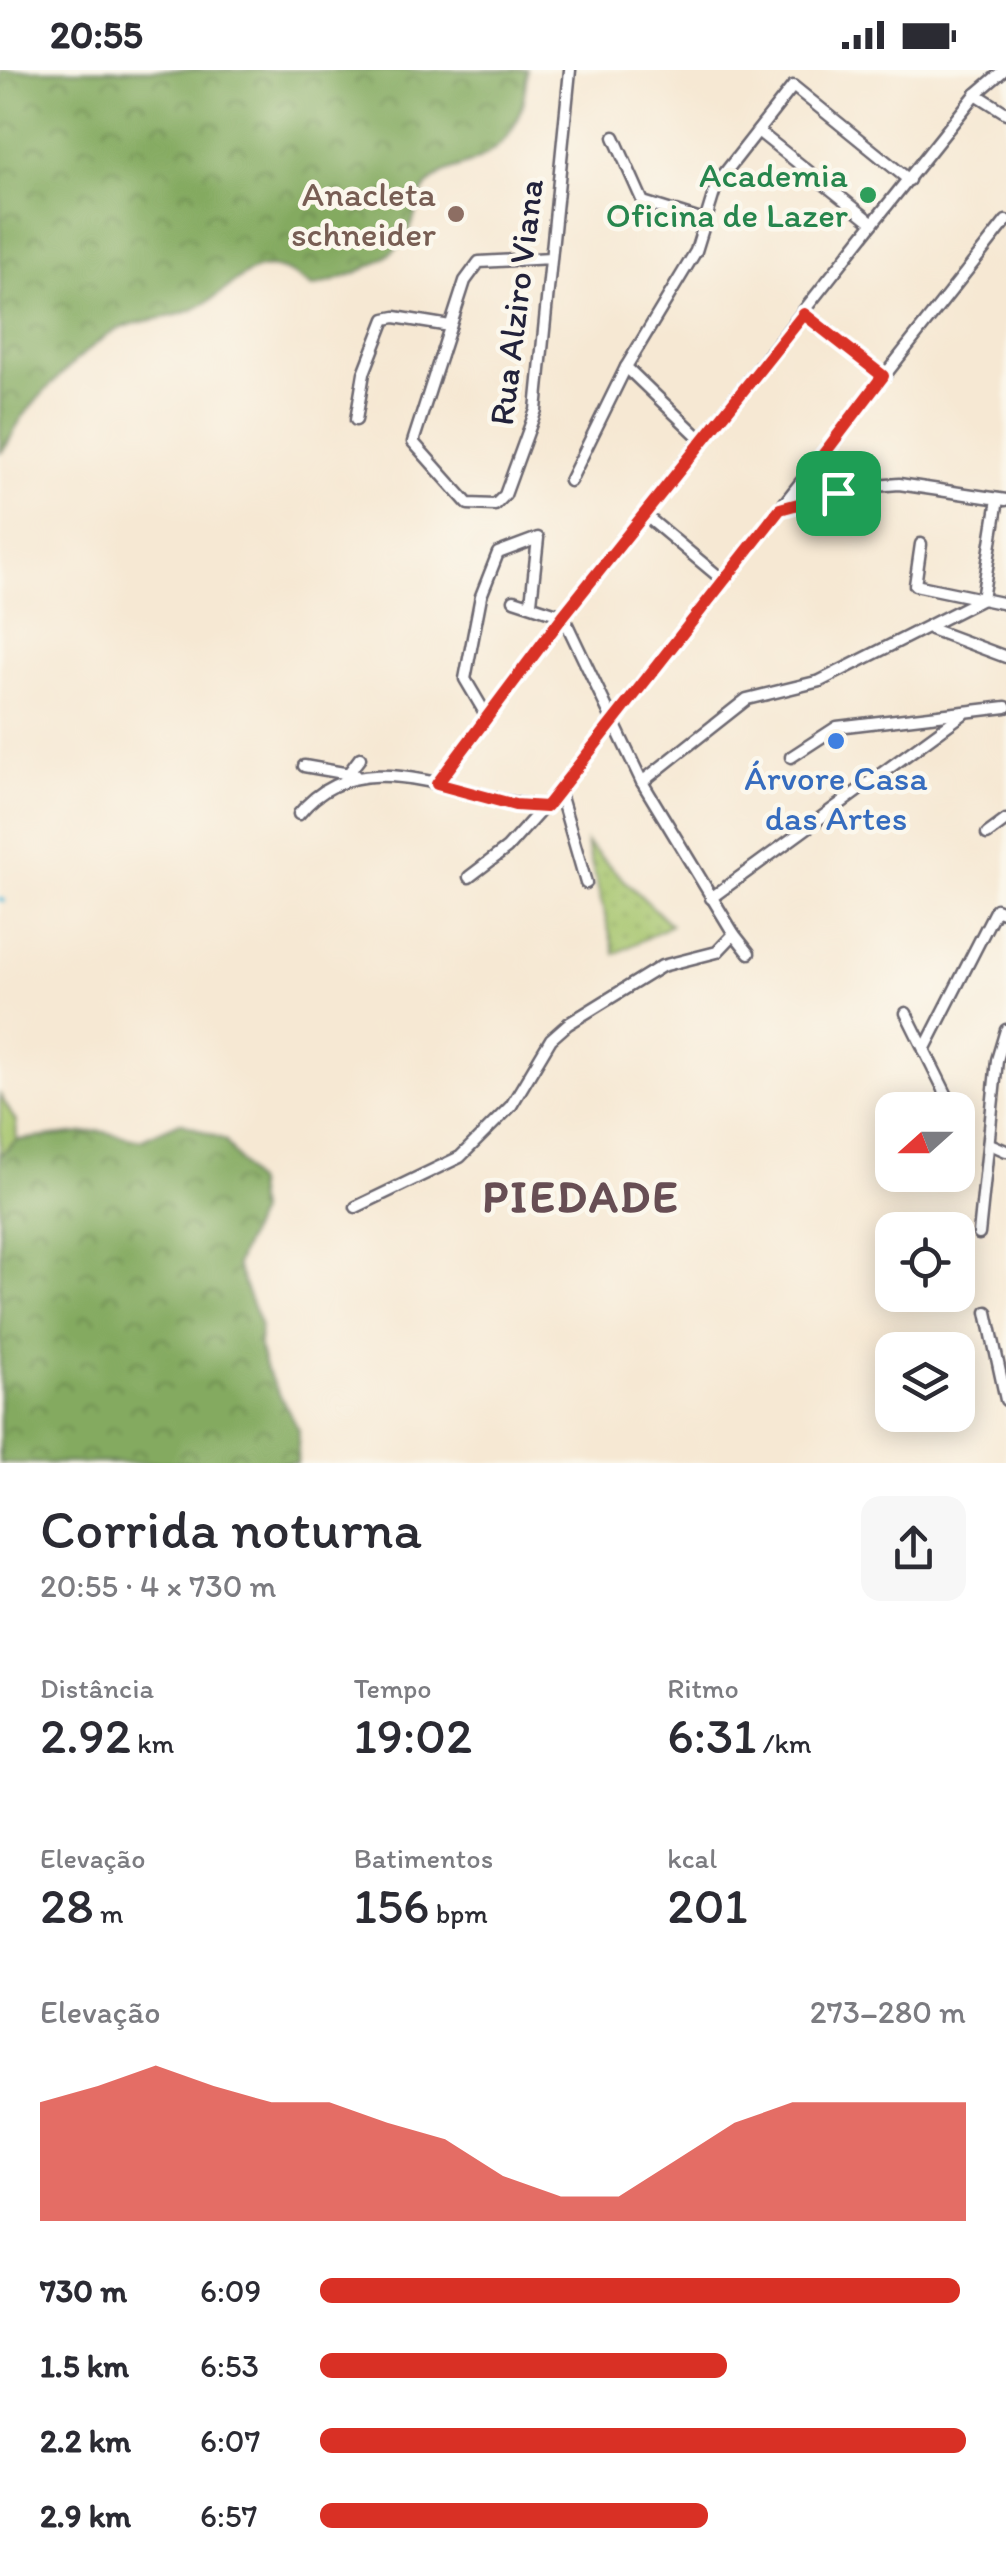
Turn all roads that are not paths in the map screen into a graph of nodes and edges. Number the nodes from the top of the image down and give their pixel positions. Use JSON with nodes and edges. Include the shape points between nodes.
{"nodes":[{"id":1,"x":570,"y":70,"type":"edge"},
{"id":2,"x":994,"y":72,"type":"edge"},
{"id":3,"x":976,"y":94,"type":"junction"},
{"id":4,"x":1006,"y":114,"type":"edge"},
{"id":5,"x":758,"y":131,"type":"junction"},
{"id":6,"x":614,"y":138,"type":"dead end"},
{"id":7,"x":909,"y":180,"type":"junction"},
{"id":8,"x":704,"y":221,"type":"junction"},
{"id":9,"x":873,"y":223,"type":"junction"},
{"id":10,"x":1004,"y":226,"type":"edge"},
{"id":11,"x":551,"y":258,"type":"junction"},
{"id":12,"x":804,"y":314,"type":"junction"},
{"id":13,"x":450,"y":326,"type":"junction"},
{"id":14,"x":626,"y":367,"type":"junction"},
{"id":15,"x":883,"y":376,"type":"junction"},
{"id":16,"x":356,"y":420,"type":"dead end"},
{"id":17,"x":703,"y":441,"type":"junction"},
{"id":18,"x":817,"y":463,"type":"junction"},
{"id":19,"x":570,"y":481,"type":"dead end"},
{"id":20,"x":838,"y":493,"type":"junction"},
{"id":21,"x":1002,"y":500,"type":"edge"},
{"id":22,"x":780,"y":509,"type":"junction"},
{"id":23,"x":645,"y":514,"type":"junction"},
{"id":24,"x":920,"y":544,"type":"dead end"},
{"id":25,"x":724,"y":581,"type":"junction"},
{"id":26,"x":982,"y":599,"type":"junction"},
{"id":27,"x":514,"y":600,"type":"dead end"},
{"id":28,"x":531,"y":602,"type":"junction"},
{"id":29,"x":1006,"y":604,"type":"edge"},
{"id":30,"x":563,"y":616,"type":"junction"},
{"id":31,"x":931,"y":628,"type":"junction"},
{"id":32,"x":1006,"y":657,"type":"edge"},
{"id":33,"x":1006,"y":707,"type":"edge"},
{"id":34,"x":963,"y":714,"type":"junction"},
{"id":35,"x":488,"y":718,"type":"junction"},
{"id":36,"x":610,"y":720,"type":"junction"},
{"id":37,"x":791,"y":757,"type":"dead end"},
{"id":38,"x":360,"y":758,"type":"dead end"},
{"id":39,"x":304,"y":766,"type":"dead end"},
{"id":40,"x":352,"y":775,"type":"junction"},
{"id":41,"x":642,"y":782,"type":"junction"},
{"id":42,"x":437,"y":784,"type":"junction"},
{"id":43,"x":560,"y":790,"type":"junction"},
{"id":44,"x":546,"y":807,"type":"junction"},
{"id":45,"x":298,"y":814,"type":"dead end"},
{"id":46,"x":1006,"y":820,"type":"edge"},
{"id":47,"x":986,"y":834,"type":"dead end"},
{"id":48,"x":470,"y":877,"type":"dead end"},
{"id":49,"x":586,"y":883,"type":"dead end"},
{"id":50,"x":712,"y":898,"type":"junction"},
{"id":51,"x":1001,"y":911,"type":"edge"},
{"id":52,"x":731,"y":939,"type":"junction"},
{"id":53,"x":748,"y":953,"type":"dead end"},
{"id":54,"x":906,"y":1013,"type":"dead end"},
{"id":55,"x":1006,"y":1030,"type":"edge"},
{"id":56,"x":924,"y":1050,"type":"junction"},
{"id":57,"x":993,"y":1087,"type":"junction"},
{"id":58,"x":945,"y":1092,"type":"edge"},
{"id":59,"x":1006,"y":1093,"type":"edge"},
{"id":60,"x":990,"y":1144,"type":"junction"},
{"id":61,"x":1006,"y":1151,"type":"edge"},
{"id":62,"x":356,"y":1207,"type":"dead end"},
{"id":63,"x":978,"y":1234,"type":"dead end"},
{"id":64,"x":987,"y":1312,"type":"dead end"},
{"id":65,"x":1006,"y":1400,"type":"edge"}],
"edges":[{"from":1,"to":11,"type":"street","name":"Rua Alziro Viana"},
{"from":2,"to":3,"type":"street"},
{"from":3,"to":4,"type":"street"},
{"from":3,"to":7,"type":"street"},
{"from":5,"to":7,"type":"street","via":[[793,86]]},
{"from":5,"to":8,"type":"street","via":[[717,183]]},
{"from":5,"to":9,"type":"street"},
{"from":6,"to":8,"type":"street","via":[[643,202]]},
{"from":7,"to":9,"type":"street"},
{"from":8,"to":14,"type":"street","via":[[678,285]]},
{"from":9,"to":12,"type":"street"},
{"from":10,"to":15,"type":"street"},
{"from":11,"to":13,"type":"street","via":[[479,262],[465,280]]},
{"from":11,"to":13,"type":"street","name":"Rua Alziro Viana","via":[[529,438],[495,504],[468,504],[413,442]]},
{"from":12,"to":15,"type":"street"},
{"from":12,"to":17,"type":"street"},
{"from":13,"to":16,"type":"street","via":[[385,320],[364,373]]},
{"from":14,"to":17,"type":"street"},
{"from":14,"to":19,"type":"street"},
{"from":15,"to":18,"type":"street"},
{"from":17,"to":23,"type":"street"},
{"from":18,"to":20,"type":"street"},
{"from":18,"to":22,"type":"street"},
{"from":20,"to":21,"type":"street","via":[[899,484]]},
{"from":20,"to":22,"type":"street"},
{"from":21,"to":26,"type":"street"},
{"from":22,"to":25,"type":"street"},
{"from":23,"to":25,"type":"street"},
{"from":23,"to":30,"type":"street"},
{"from":24,"to":26,"type":"street","via":[[915,585]]},
{"from":25,"to":36,"type":"street"},
{"from":26,"to":29,"type":"street"},
{"from":26,"to":31,"type":"street"},
{"from":27,"to":28,"type":"street"},
{"from":28,"to":30,"type":"street"},
{"from":28,"to":35,"type":"street","via":[[538,538],[502,551],[488,570],[466,666],[470,692]]},
{"from":30,"to":35,"type":"street"},
{"from":30,"to":36,"type":"street"},
{"from":31,"to":32,"type":"street"},
{"from":31,"to":41,"type":"street","via":[[820,681],[747,699]]},
{"from":33,"to":34,"type":"street"},
{"from":34,"to":37,"type":"street","via":[[837,727]]},
{"from":34,"to":50,"type":"street"},
{"from":35,"to":42,"type":"street"},
{"from":36,"to":41,"type":"street"},
{"from":36,"to":43,"type":"street"},
{"from":38,"to":40,"type":"street"},
{"from":39,"to":40,"type":"street"},
{"from":40,"to":42,"type":"street"},
{"from":40,"to":45,"type":"street","via":[[317,793]]},
{"from":41,"to":50,"type":"street"},
{"from":42,"to":44,"type":"street"},
{"from":43,"to":44,"type":"street"},
{"from":43,"to":49,"type":"street"},
{"from":44,"to":48,"type":"street"},
{"from":46,"to":47,"type":"street"},
{"from":50,"to":52,"type":"street"},
{"from":51,"to":56,"type":"street"},
{"from":52,"to":53,"type":"street"},
{"from":52,"to":62,"type":"street","via":[[699,959],[662,966],[568,1024],[551,1039],[511,1106],[473,1147]]},
{"from":54,"to":56,"type":"street"},
{"from":55,"to":57,"type":"street"},
{"from":56,"to":58,"type":"street"},
{"from":57,"to":59,"type":"street"},
{"from":57,"to":60,"type":"street"},
{"from":60,"to":61,"type":"street"},
{"from":60,"to":63,"type":"street"},
{"from":64,"to":65,"type":"street"}]}
